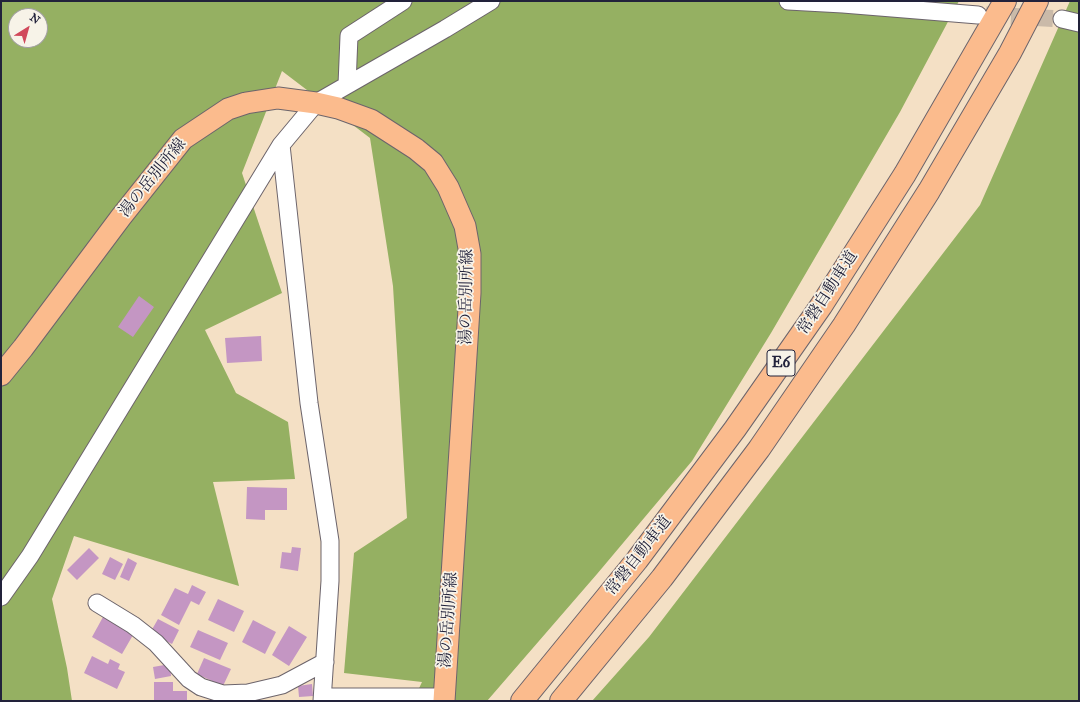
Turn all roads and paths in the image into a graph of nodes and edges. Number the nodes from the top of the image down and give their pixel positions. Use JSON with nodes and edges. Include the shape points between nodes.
{"nodes":[{"id":1,"x":403,"y":1,"type":"edge"},
{"id":2,"x":492,"y":1,"type":"edge"},
{"id":3,"x":788,"y":1,"type":"edge"},
{"id":4,"x":1005,"y":1,"type":"edge"},
{"id":5,"x":1037,"y":1,"type":"edge"},
{"id":6,"x":978,"y":15,"type":"tunnel mouth"},
{"id":7,"x":1062,"y":19,"type":"tunnel mouth"},
{"id":8,"x":1079,"y":23,"type":"edge"},
{"id":9,"x":347,"y":85,"type":"junction"},
{"id":10,"x":316,"y":103,"type":"junction"},
{"id":11,"x":281,"y":145,"type":"junction"},
{"id":12,"x":1,"y":375,"type":"edge"},
{"id":13,"x":1,"y":597,"type":"edge"},
{"id":14,"x":97,"y":603,"type":"dead end"},
{"id":15,"x":325,"y":662,"type":"junction"},
{"id":16,"x":323,"y":699,"type":"edge"},
{"id":17,"x":444,"y":699,"type":"edge"},
{"id":18,"x":522,"y":701,"type":"edge"},
{"id":19,"x":560,"y":701,"type":"edge"}],
"edges":[{"from":1,"to":9,"type":"street","via":[[350,36]]},
{"from":2,"to":9,"type":"street"},
{"from":3,"to":6,"type":"street"},
{"from":4,"to":18,"type":"highway","name":"常磐自動車道","number":"E6","via":[[904,174],[821,306],[735,429],[642,554]]},
{"from":5,"to":19,"type":"highway","name":"常磐自動車道","number":"E6","via":[[1010,53],[929,191],[844,324],[759,449],[671,566]]},
{"from":7,"to":8,"type":"street"},
{"from":9,"to":10,"type":"street"},
{"from":10,"to":11,"type":"street"},
{"from":10,"to":12,"type":"main road","name":"湯の岳別所線","via":[[278,98],[246,104],[228,109],[183,139]]},
{"from":10,"to":17,"type":"main road","name":"湯の岳別所線","via":[[371,120],[416,149],[433,164],[448,188],[465,226],[470,254],[470,293]]},
{"from":11,"to":13,"type":"street","via":[[30,556]]},
{"from":11,"to":15,"type":"street","via":[[309,403],[330,541]]},
{"from":14,"to":15,"type":"street","via":[[156,644],[189,679],[201,687],[223,694],[248,693],[282,685]]},
{"from":15,"to":16,"type":"street"},
{"from":16,"to":17,"type":"street"}]}
